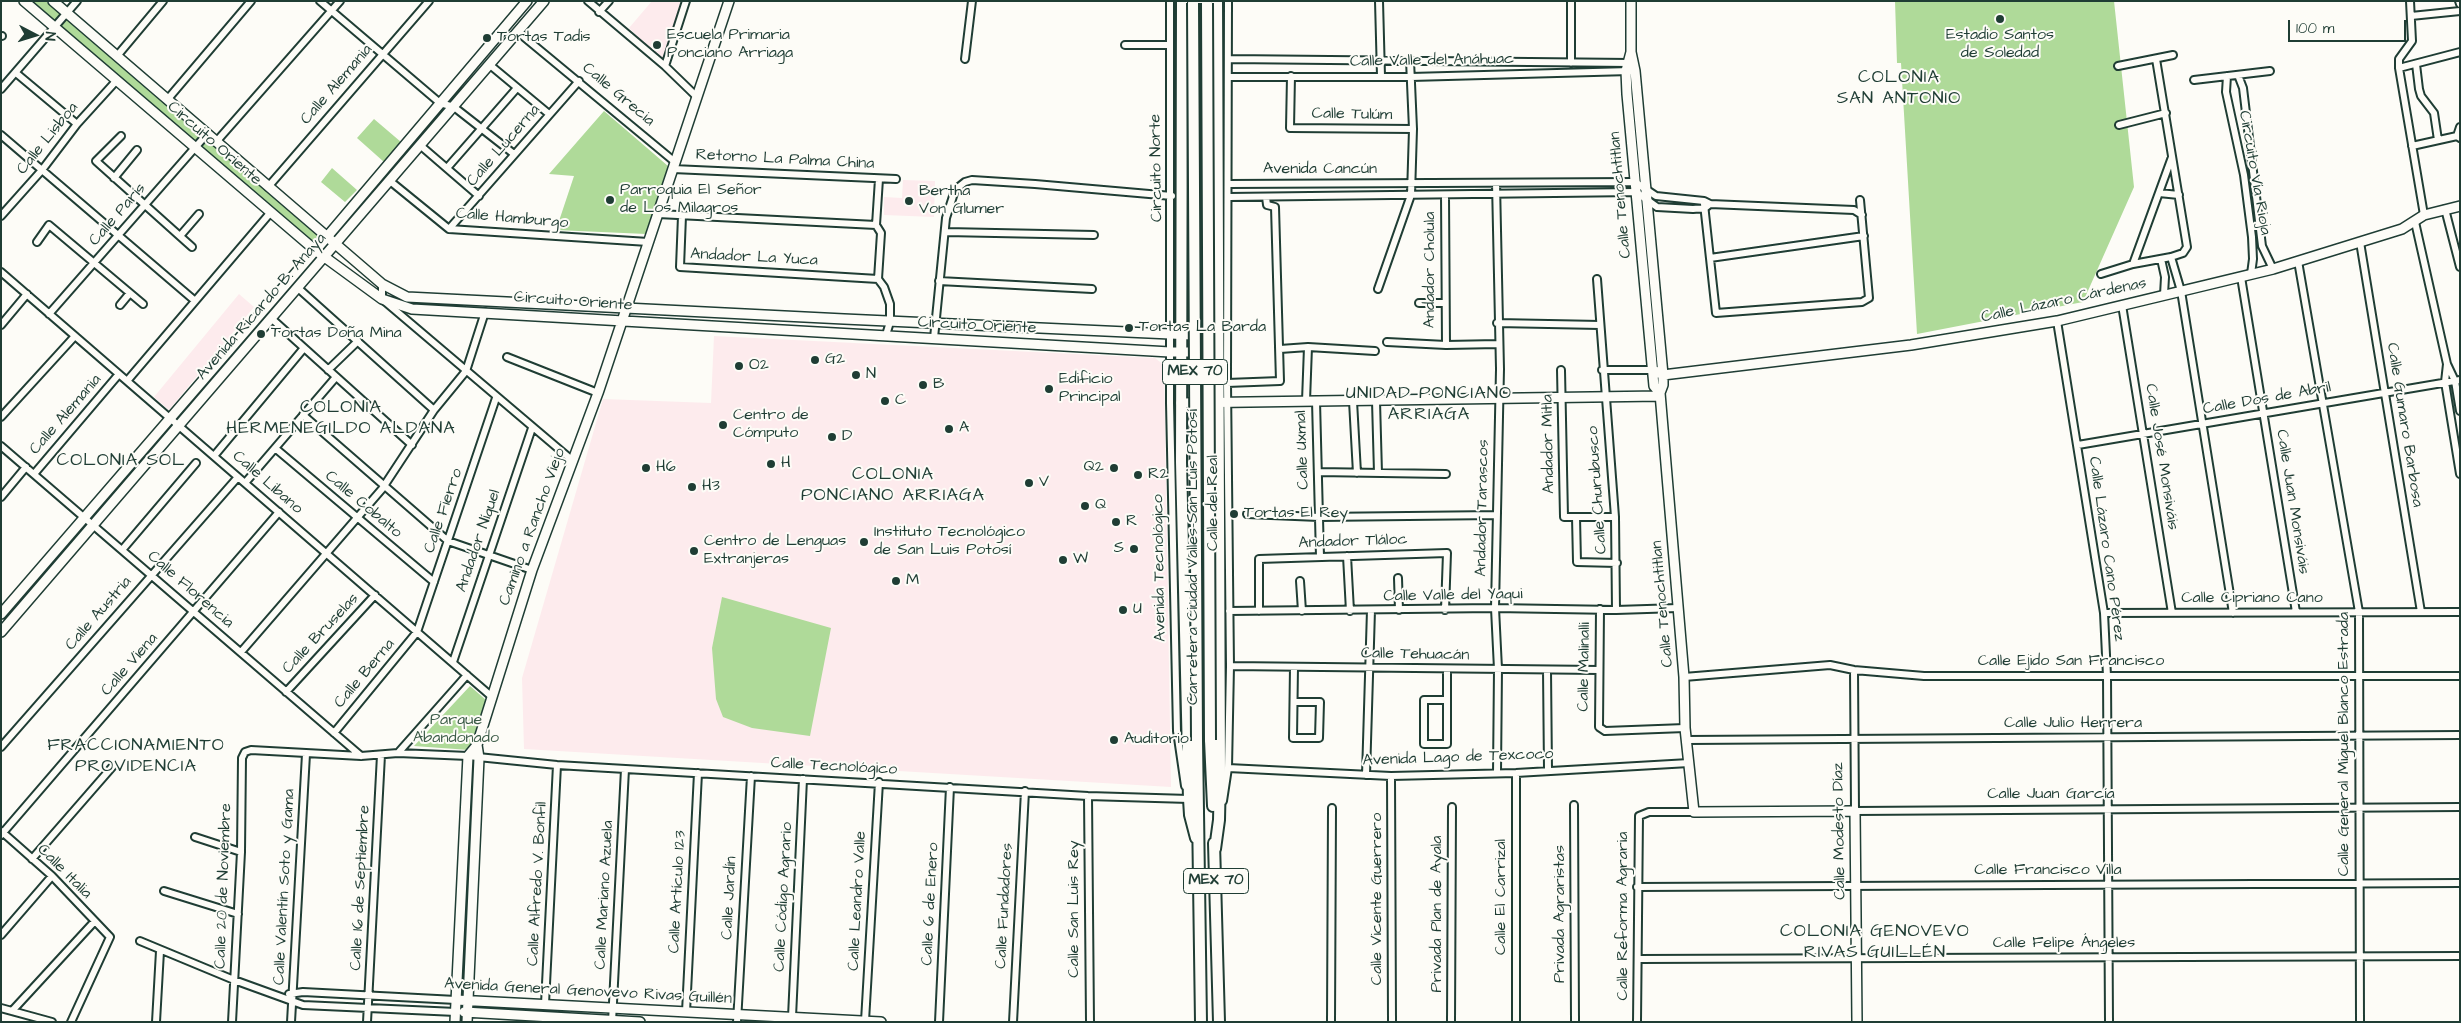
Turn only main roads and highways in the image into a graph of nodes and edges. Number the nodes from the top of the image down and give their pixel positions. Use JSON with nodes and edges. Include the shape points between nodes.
{"nodes":[{"id":1,"x":1182,"y":1,"type":"edge"},
{"id":2,"x":1193,"y":2,"type":"edge"},
{"id":3,"x":1211,"y":2,"type":"edge"},
{"id":4,"x":1180,"y":305,"type":"junction"},
{"id":5,"x":1217,"y":306,"type":"junction"},
{"id":6,"x":1218,"y":458,"type":"junction"},
{"id":7,"x":1181,"y":462,"type":"junction"},
{"id":8,"x":1187,"y":739,"type":"junction"},
{"id":9,"x":1196,"y":838,"type":"junction"},
{"id":10,"x":1215,"y":849,"type":"junction"},
{"id":11,"x":1201,"y":1022,"type":"edge"},
{"id":12,"x":1219,"y":1022,"type":"edge"}],
"edges":[{"from":1,"to":4,"type":"main road"},
{"from":2,"to":8,"type":"main road","number":"MEX 70","bridge":true},
{"from":3,"to":5,"type":"main road"},
{"from":3,"to":10,"type":"main road","name":"Carretera Ciudad Valles-San Luis Potosí","number":"MEX 70","bridge":true,"via":[[1210,740]]},
{"from":4,"to":5,"type":"main road","via":[[1199,312]]},
{"from":4,"to":7,"type":"main road","via":[[1175,352]]},
{"from":5,"to":6,"type":"main road","via":[[1222,336]]},
{"from":6,"to":7,"type":"main road","via":[[1213,452],[1198,448],[1185,455]]},
{"from":6,"to":10,"type":"main road","via":[[1219,820]]},
{"from":7,"to":8,"type":"main road","via":[[1179,588]]},
{"from":8,"to":9,"type":"main road","number":"MEX 70"},
{"from":8,"to":9,"type":"main road","via":[[1188,799]]},
{"from":9,"to":11,"type":"main road","number":"MEX 70"},
{"from":10,"to":12,"type":"main road","name":"Carretera Ciudad Valles-San Luis Potosí","number":"MEX 70"}]}
